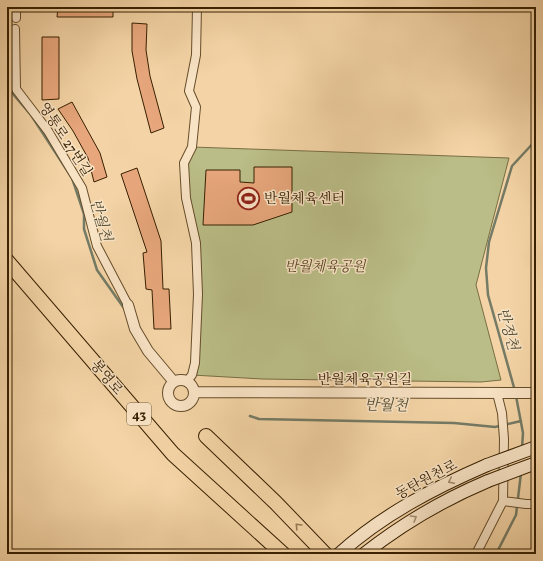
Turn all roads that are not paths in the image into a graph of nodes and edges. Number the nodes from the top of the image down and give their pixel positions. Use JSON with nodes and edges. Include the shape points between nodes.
{"nodes":[{"id":1,"x":16,"y":7,"type":"edge"},
{"id":2,"x":197,"y":7,"type":"edge"},
{"id":3,"x":16,"y":18,"type":"dead end"},
{"id":4,"x":15,"y":29,"type":"dead end"},
{"id":5,"x":7,"y":261,"type":"edge"},
{"id":6,"x":128,"y":305,"type":"joint"},
{"id":7,"x":174,"y":382,"type":"junction"},
{"id":8,"x":187,"y":382,"type":"junction"},
{"id":9,"x":194,"y":392,"type":"junction"},
{"id":10,"x":499,"y":393,"type":"junction"},
{"id":11,"x":536,"y":393,"type":"edge"},
{"id":12,"x":206,"y":436,"type":"dead end"},
{"id":13,"x":536,"y":447,"type":"edge"},
{"id":14,"x":536,"y":463,"type":"edge"},
{"id":15,"x":505,"y":501,"type":"junction"},
{"id":16,"x":536,"y":504,"type":"edge"},
{"id":17,"x":283,"y":554,"type":"edge"},
{"id":18,"x":325,"y":554,"type":"edge"},
{"id":19,"x":339,"y":554,"type":"edge"},
{"id":20,"x":364,"y":554,"type":"edge"},
{"id":21,"x":476,"y":554,"type":"edge"}],
"edges":[{"from":1,"to":3,"type":"street"},
{"from":2,"to":8,"type":"street","via":[[196,55],[189,91],[196,107],[192,147],[184,163],[186,198],[196,244],[198,294],[195,363]]},
{"from":4,"to":6,"type":"street","name":"영통로 27번길","via":[[16,90],[48,131],[82,188],[97,246]]},
{"from":5,"to":17,"type":"highway","name":"봉영로","number":"43","via":[[173,454]]},
{"from":6,"to":7,"type":"street","via":[[135,329],[148,351]]},
{"from":7,"to":8,"type":"street"},
{"from":7,"to":9,"type":"street","via":[[169,387],[168,394],[171,402],[176,405],[187,404],[193,398]]},
{"from":8,"to":9,"type":"street"},
{"from":9,"to":10,"type":"street","name":"반월체육공원길"},
{"from":10,"to":11,"type":"street","name":"반월체육공원길"},
{"from":10,"to":15,"type":"street","via":[[504,435]]},
{"from":18,"to":12,"type":"highway","one_way":true},
{"from":13,"to":19,"type":"main road","name":"동탄원천로","one_way":true,"bridge":true,"via":[[487,465],[423,495],[370,529]]},
{"from":20,"to":14,"type":"main road","name":"동탄원천로","one_way":true,"bridge":true,"via":[[430,509],[488,481]]},
{"from":15,"to":16,"type":"street"},
{"from":15,"to":21,"type":"street"}]}
